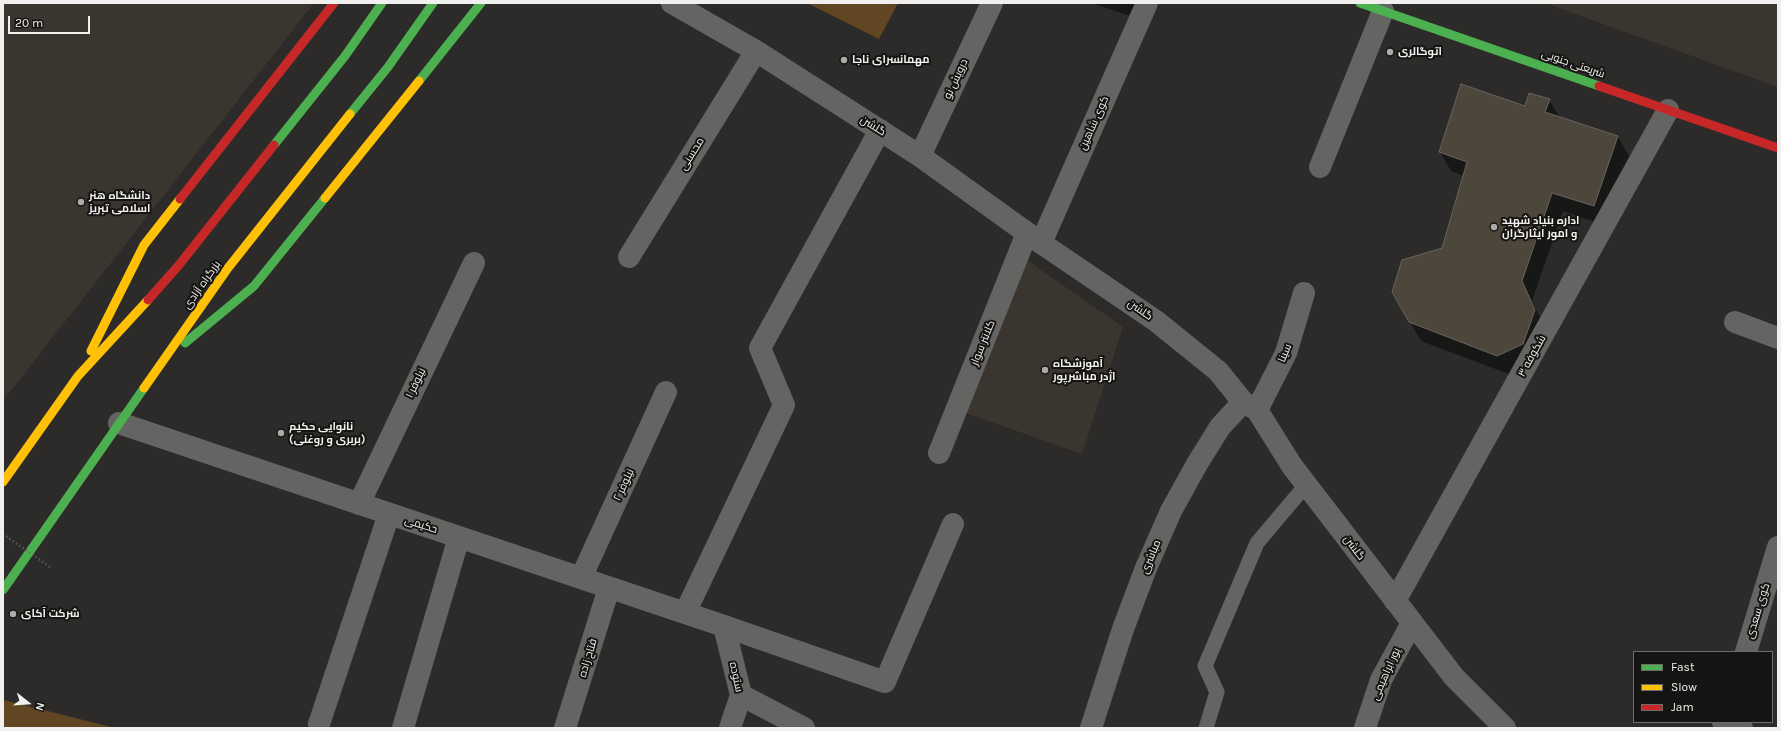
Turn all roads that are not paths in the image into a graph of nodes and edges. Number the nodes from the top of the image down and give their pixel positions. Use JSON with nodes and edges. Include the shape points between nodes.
{"nodes":[{"id":1,"x":334,"y":3,"type":"edge"},
{"id":2,"x":382,"y":3,"type":"edge"},
{"id":3,"x":433,"y":3,"type":"edge"},
{"id":4,"x":481,"y":3,"type":"edge"},
{"id":5,"x":672,"y":3,"type":"edge"},
{"id":6,"x":992,"y":3,"type":"edge"},
{"id":7,"x":1147,"y":3,"type":"edge"},
{"id":8,"x":1360,"y":3,"type":"edge"},
{"id":9,"x":1383,"y":11,"type":"junction"},
{"id":10,"x":756,"y":52,"type":"junction"},
{"id":11,"x":1668,"y":110,"type":"junction"},
{"id":12,"x":880,"y":130,"type":"junction"},
{"id":13,"x":1778,"y":148,"type":"edge"},
{"id":14,"x":920,"y":156,"type":"junction"},
{"id":15,"x":1320,"y":167,"type":"dead end"},
{"id":16,"x":1034,"y":238,"type":"junction"},
{"id":17,"x":629,"y":257,"type":"dead end"},
{"id":18,"x":474,"y":263,"type":"dead end"},
{"id":19,"x":1304,"y":294,"type":"dead end"},
{"id":20,"x":1735,"y":322,"type":"dead end"},
{"id":21,"x":1778,"y":338,"type":"edge"},
{"id":22,"x":162,"y":362,"type":"junction"},
{"id":23,"x":78,"y":376,"type":"junction"},
{"id":24,"x":666,"y":392,"type":"dead end"},
{"id":25,"x":1250,"y":406,"type":"junction"},
{"id":26,"x":119,"y":423,"type":"junction"},
{"id":27,"x":939,"y":453,"type":"dead end"},
{"id":28,"x":3,"y":482,"type":"edge"},
{"id":29,"x":1306,"y":485,"type":"junction"},
{"id":30,"x":359,"y":504,"type":"junction"},
{"id":31,"x":389,"y":514,"type":"junction"},
{"id":32,"x":953,"y":524,"type":"dead end"},
{"id":33,"x":459,"y":537,"type":"junction"},
{"id":34,"x":1778,"y":547,"type":"edge"},
{"id":35,"x":1774,"y":576,"type":"edge"},
{"id":36,"x":581,"y":578,"type":"junction"},
{"id":37,"x":609,"y":588,"type":"junction"},
{"id":38,"x":3,"y":590,"type":"edge"},
{"id":39,"x":1395,"y":601,"type":"junction"},
{"id":40,"x":685,"y":613,"type":"junction"},
{"id":41,"x":1412,"y":623,"type":"junction"},
{"id":42,"x":724,"y":626,"type":"junction"},
{"id":43,"x":1746,"y":651,"type":"edge"},
{"id":44,"x":741,"y":695,"type":"junction"},
{"id":45,"x":1726,"y":723,"type":"edge"},
{"id":46,"x":319,"y":724,"type":"dead end"},
{"id":47,"x":403,"y":728,"type":"edge"},
{"id":48,"x":565,"y":728,"type":"edge"},
{"id":49,"x":730,"y":728,"type":"edge"},
{"id":50,"x":804,"y":728,"type":"edge"},
{"id":51,"x":1091,"y":728,"type":"edge"},
{"id":52,"x":1206,"y":728,"type":"edge"},
{"id":53,"x":1365,"y":728,"type":"edge"},
{"id":54,"x":1505,"y":728,"type":"edge"},
{"id":55,"x":1742,"y":728,"type":"edge"}],
"edges":[{"from":1,"to":23,"type":"main road","via":[[144,245]]},
{"from":2,"to":23,"type":"main road","via":[[345,56],[179,265]]},
{"from":3,"to":22,"type":"main road","name":"بزرگراه آزادی","via":[[388,67],[228,268]]},
{"from":4,"to":22,"type":"main road","via":[[254,286]]},
{"from":5,"to":10,"type":"street","name":"گلشن"},
{"from":6,"to":14,"type":"street","name":"درویش نو"},
{"from":7,"to":16,"type":"street","name":"کوی شاهین"},
{"from":8,"to":9,"type":"main road","name":"شریعتی جنوبی"},
{"from":9,"to":11,"type":"main road","name":"شریعتی جنوبی"},
{"from":9,"to":15,"type":"street"},
{"from":10,"to":12,"type":"street","name":"گلشن"},
{"from":10,"to":17,"type":"street","name":"محسنی"},
{"from":11,"to":13,"type":"main road","name":"شریعتی جنوبی"},
{"from":11,"to":39,"type":"street","name":"شکوفه ۳"},
{"from":12,"to":14,"type":"street","name":"گلشن"},
{"from":12,"to":40,"type":"street","via":[[760,348],[784,405]]},
{"from":14,"to":16,"type":"street","name":"گلشن"},
{"from":16,"to":25,"type":"street","name":"گلشن","via":[[1156,321],[1218,372]]},
{"from":16,"to":27,"type":"street","name":"کلانتر سوار"},
{"from":18,"to":30,"type":"street","name":"نیلوفر ۱"},
{"from":19,"to":25,"type":"street","name":"سینا","via":[[1286,353]]},
{"from":20,"to":21,"type":"street"},
{"from":22,"to":26,"type":"main road","name":"بزرگراه آزادی"},
{"from":23,"to":28,"type":"main road"},
{"from":24,"to":36,"type":"street","name":"نیلوفر ۲"},
{"from":25,"to":29,"type":"street","name":"گلشن"},
{"from":25,"to":51,"type":"street","name":"مباشری","via":[[1220,427],[1171,511],[1123,629]]},
{"from":26,"to":30,"type":"street","name":"حکیمی"},
{"from":26,"to":38,"type":"main road","name":"بزرگراه آزادی"},
{"from":29,"to":39,"type":"street","name":"گلشن"},
{"from":29,"to":52,"type":"lane","via":[[1258,543],[1205,666],[1217,692]]},
{"from":30,"to":31,"type":"street","name":"حکیمی"},
{"from":31,"to":33,"type":"street","name":"حکیمی"},
{"from":31,"to":46,"type":"street"},
{"from":32,"to":42,"type":"street","name":"حکیمی","via":[[885,682]]},
{"from":33,"to":36,"type":"street","name":"حکیمی"},
{"from":33,"to":47,"type":"street"},
{"from":34,"to":35,"type":"street","name":"کوی سعدی"},
{"from":35,"to":43,"type":"street","name":"کوی سعدی"},
{"from":36,"to":37,"type":"street","name":"حکیمی"},
{"from":37,"to":40,"type":"street","name":"حکیمی"},
{"from":37,"to":48,"type":"street","name":"فتاح زاده"},
{"from":39,"to":41,"type":"street","name":"گلشن"},
{"from":40,"to":42,"type":"street","name":"حکیمی"},
{"from":41,"to":53,"type":"street","name":"پور ابراهیمی","via":[[1381,680]]},
{"from":41,"to":54,"type":"street","name":"گلشن","via":[[1454,677]]},
{"from":42,"to":44,"type":"street","name":"ستوده"},
{"from":44,"to":49,"type":"street","name":"ستوده"},
{"from":44,"to":50,"type":"street"},
{"from":45,"to":55,"type":"street"}]}
